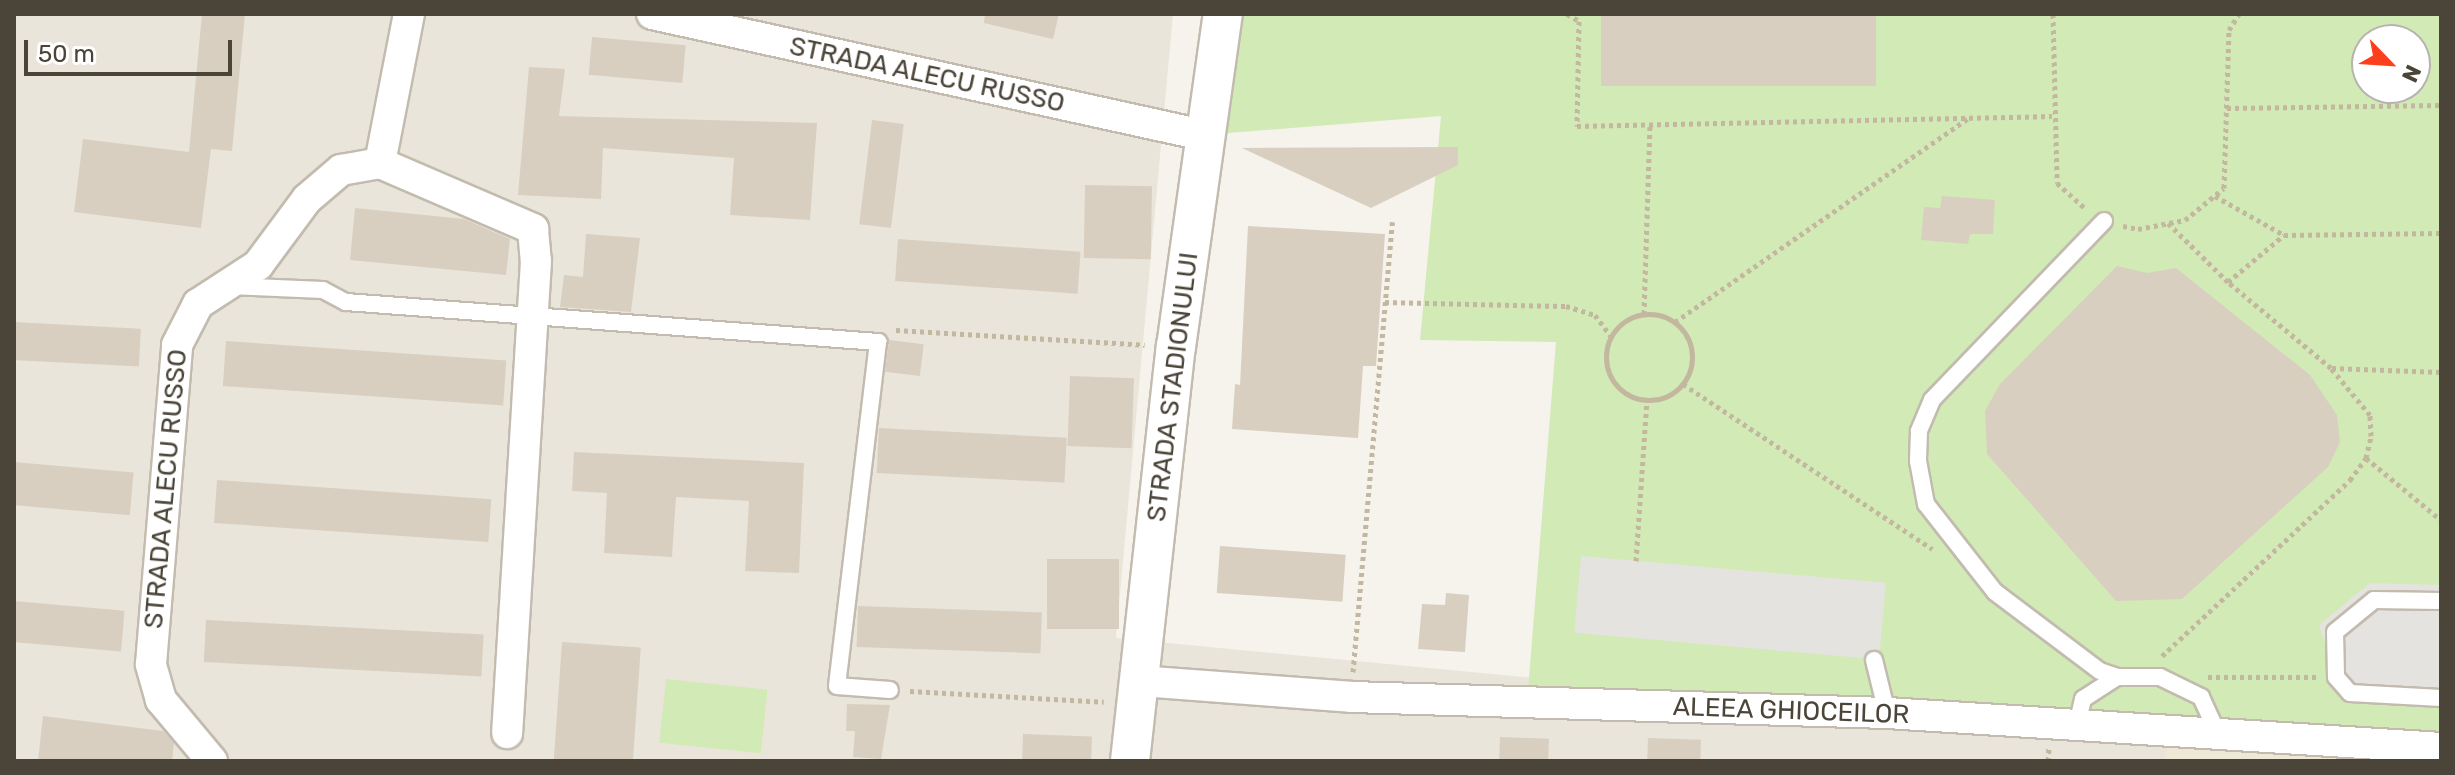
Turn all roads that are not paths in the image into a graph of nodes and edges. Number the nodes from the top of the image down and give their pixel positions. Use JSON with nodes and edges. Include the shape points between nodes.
{"nodes":[{"id":1,"x":409,"y":14,"type":"edge"},
{"id":2,"x":652,"y":14,"type":"edge"},
{"id":3,"x":1223,"y":14,"type":"edge"},
{"id":4,"x":1203,"y":135,"type":"junction"},
{"id":5,"x":380,"y":163,"type":"junction"},
{"id":6,"x":2104,"y":221,"type":"road end"},
{"id":7,"x":224,"y":286,"type":"junction"},
{"id":8,"x":530,"y":316,"type":"junction"},
{"id":9,"x":2441,"y":601,"type":"edge"},
{"id":10,"x":1874,"y":660,"type":"dead end"},
{"id":11,"x":2117,"y":677,"type":"junction"},
{"id":12,"x":890,"y":690,"type":"road end"},
{"id":13,"x":1138,"y":693,"type":"junction"},
{"id":14,"x":2441,"y":698,"type":"edge"},
{"id":15,"x":1887,"y":713,"type":"junction"},
{"id":16,"x":2077,"y":725,"type":"junction"},
{"id":17,"x":507,"y":733,"type":"dead end"},
{"id":18,"x":2218,"y":734,"type":"junction"},
{"id":19,"x":2441,"y":748,"type":"edge"},
{"id":20,"x":212,"y":761,"type":"edge"},
{"id":21,"x":1130,"y":761,"type":"edge"}],
"edges":[{"from":1,"to":5,"type":"street"},
{"from":2,"to":4,"type":"street","name":"STRADA ALECU RUSSO"},
{"from":3,"to":4,"type":"street","name":"STRADA STADIONULUI"},
{"from":4,"to":13,"type":"street","name":"STRADA STADIONULUI"},
{"from":5,"to":7,"type":"street","name":"STRADA ALECU RUSSO","via":[[341,170],[307,199],[258,265]]},
{"from":5,"to":8,"type":"street","via":[[533,229],[536,261]]},
{"from":6,"to":11,"type":"lane","via":[[1932,400],[1919,431],[1918,461],[1926,504],[1995,592],[2100,671]]},
{"from":7,"to":8,"type":"lane","via":[[323,290],[346,302]]},
{"from":7,"to":20,"type":"street","name":"STRADA ALECU RUSSO","via":[[198,304],[177,345],[151,664],[161,700]]},
{"from":8,"to":12,"type":"lane","via":[[878,342],[837,686]]},
{"from":8,"to":17,"type":"street"},
{"from":9,"to":14,"type":"lane","via":[[2374,600],[2335,632],[2336,677],[2350,693]]},
{"from":10,"to":15,"type":"lane"},
{"from":11,"to":16,"type":"lane","via":[[2083,699]]},
{"from":11,"to":18,"type":"lane","via":[[2160,677],[2201,697]]},
{"from":13,"to":15,"type":"street","name":"ALEEA GHIOCEILOR"},
{"from":13,"to":21,"type":"street","name":"STRADA STADIONULUI"},
{"from":15,"to":16,"type":"street","name":"ALEEA GHIOCEILOR"},
{"from":16,"to":18,"type":"street","name":"ALEEA GHIOCEILOR"},
{"from":18,"to":19,"type":"street","name":"ALEEA GHIOCEILOR"}]}
